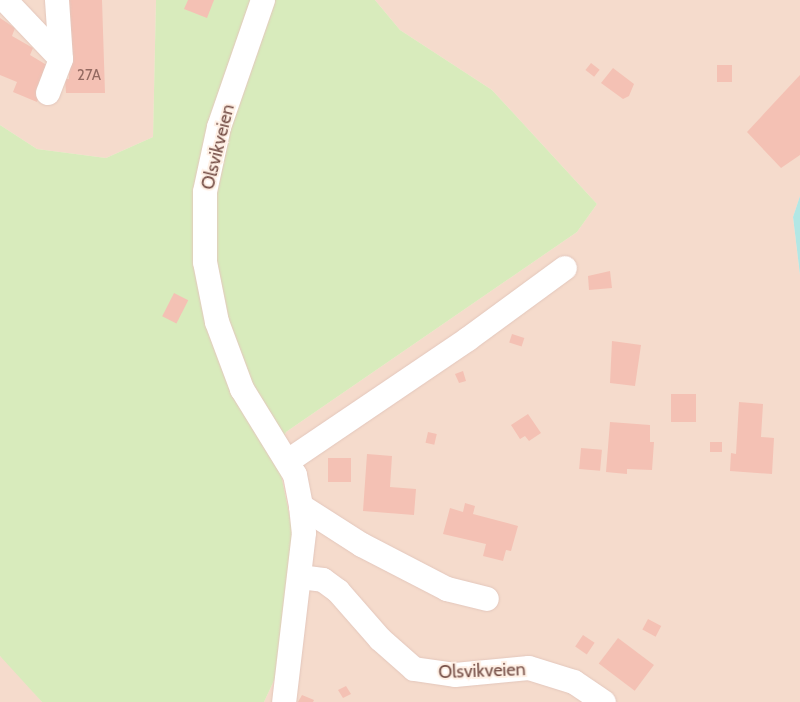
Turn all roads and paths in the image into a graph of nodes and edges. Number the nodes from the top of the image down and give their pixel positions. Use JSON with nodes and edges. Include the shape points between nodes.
{"nodes":[{"id":1,"x":5,"y":0,"type":"edge"},
{"id":2,"x":57,"y":0,"type":"edge"},
{"id":3,"x":263,"y":0,"type":"edge"},
{"id":4,"x":61,"y":59,"type":"junction"},
{"id":5,"x":48,"y":93,"type":"dead end"},
{"id":6,"x":565,"y":268,"type":"dead end"},
{"id":7,"x":288,"y":461,"type":"junction"},
{"id":8,"x":301,"y":506,"type":"junction"},
{"id":9,"x":300,"y":577,"type":"junction"},
{"id":10,"x":487,"y":599,"type":"dead end"},
{"id":11,"x":284,"y":702,"type":"edge"},
{"id":12,"x":604,"y":702,"type":"edge"}],
"edges":[{"from":1,"to":4,"type":"street"},
{"from":2,"to":4,"type":"street"},
{"from":3,"to":7,"type":"street","name":"Olsvikveien","via":[[220,127],[207,182],[206,262],[217,322],[242,389]]},
{"from":4,"to":5,"type":"street"},
{"from":6,"to":7,"type":"street","via":[[468,339]]},
{"from":7,"to":8,"type":"street","name":"Olsvikveien","via":[[295,475]]},
{"from":8,"to":9,"type":"street","name":"Olsvikveien","via":[[304,533]]},
{"from":8,"to":10,"type":"street","via":[[362,545],[447,589]]},
{"from":9,"to":11,"type":"street","name":"Olsvikveien"},
{"from":9,"to":12,"type":"street","name":"Olsvikveien","via":[[323,580],[338,591],[380,639],[414,669],[455,675],[529,668],[574,682]]}]}
